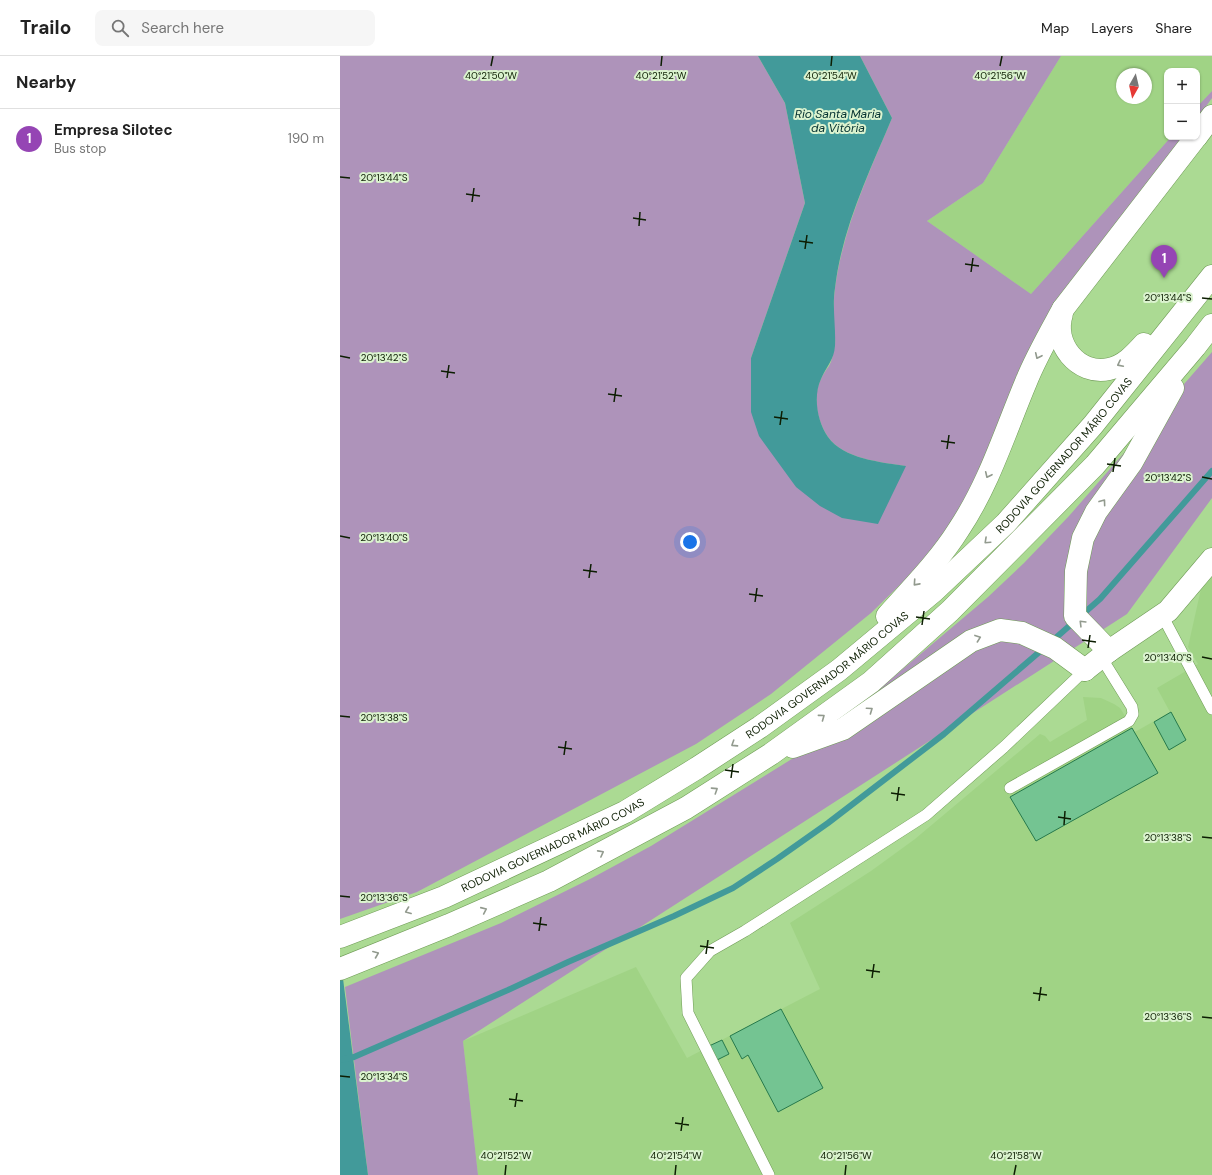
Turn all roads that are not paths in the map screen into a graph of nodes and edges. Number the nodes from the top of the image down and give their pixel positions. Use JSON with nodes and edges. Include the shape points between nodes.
{"nodes":[{"id":1,"x":1212,"y":116,"type":"edge"},
{"id":2,"x":1200,"y":131,"type":"edge"},
{"id":3,"x":1193,"y":140,"type":"edge"},
{"id":4,"x":1212,"y":276,"type":"edge"},
{"id":5,"x":1063,"y":309,"type":"junction"},
{"id":6,"x":1183,"y":314,"type":"junction"},
{"id":7,"x":1212,"y":325,"type":"edge"},
{"id":8,"x":1195,"y":346,"type":"junction"},
{"id":9,"x":1212,"y":559,"type":"edge"},
{"id":10,"x":1162,"y":615,"type":"junction"},
{"id":11,"x":1105,"y":654,"type":"junction"},
{"id":12,"x":839,"y":670,"type":"junction"},
{"id":13,"x":1085,"y":670,"type":"junction"},
{"id":14,"x":1212,"y":709,"type":"edge"},
{"id":15,"x":771,"y":754,"type":"junction"},
{"id":16,"x":1010,"y":788,"type":"dead end"},
{"id":17,"x":340,"y":937,"type":"edge"},
{"id":18,"x":340,"y":968,"type":"edge"},
{"id":19,"x":769,"y":1175,"type":"edge"}],
"edges":[{"from":1,"to":2,"type":"main road"},
{"from":3,"to":5,"type":"main road"},
{"from":4,"to":6,"type":"main road","name":"RODOVIA GOVERNADOR MÁRIO COVAS"},
{"from":6,"to":5,"type":"main road","one_way":true,"via":[[1152,335],[1122,365],[1109,369],[1095,369],[1082,365],[1063,345],[1059,332]]},
{"from":5,"to":12,"type":"main road","one_way":true,"via":[[1026,382],[984,485],[959,529],[929,568]]},
{"from":6,"to":12,"type":"main road","name":"RODOVIA GOVERNADOR MÁRIO COVAS","one_way":true,"via":[[1093,425],[1006,524],[934,591]]},
{"from":7,"to":8,"type":"main road","name":"RODOVIA GOVERNADOR MÁRIO COVAS"},
{"from":11,"to":8,"type":"main road","one_way":true,"via":[[1075,616],[1076,571],[1083,538],[1096,512],[1132,462]]},
{"from":15,"to":8,"type":"main road","name":"RODOVIA GOVERNADOR MÁRIO COVAS","one_way":true,"via":[[871,682],[950,611],[1095,465]]},
{"from":9,"to":10,"type":"main road"},
{"from":10,"to":11,"type":"main road"},
{"from":10,"to":14,"type":"lane"},
{"from":11,"to":13,"type":"main road"},
{"from":11,"to":16,"type":"lane","via":[[1132,707],[1133,714],[1129,721]]},
{"from":12,"to":17,"type":"main road","name":"RODOVIA GOVERNADOR MÁRIO COVAS","one_way":true,"via":[[760,727],[625,812],[444,897]]},
{"from":15,"to":13,"type":"main road","one_way":true,"via":[[843,729],[971,641],[1000,630],[1022,633],[1055,648]]},
{"from":13,"to":19,"type":"lane","via":[[1004,747],[926,815],[745,931],[710,950],[686,978],[688,1013]]},
{"from":18,"to":15,"type":"main road","name":"RODOVIA GOVERNADOR MÁRIO COVAS","one_way":true,"via":[[449,926],[549,881],[686,808]]}]}
